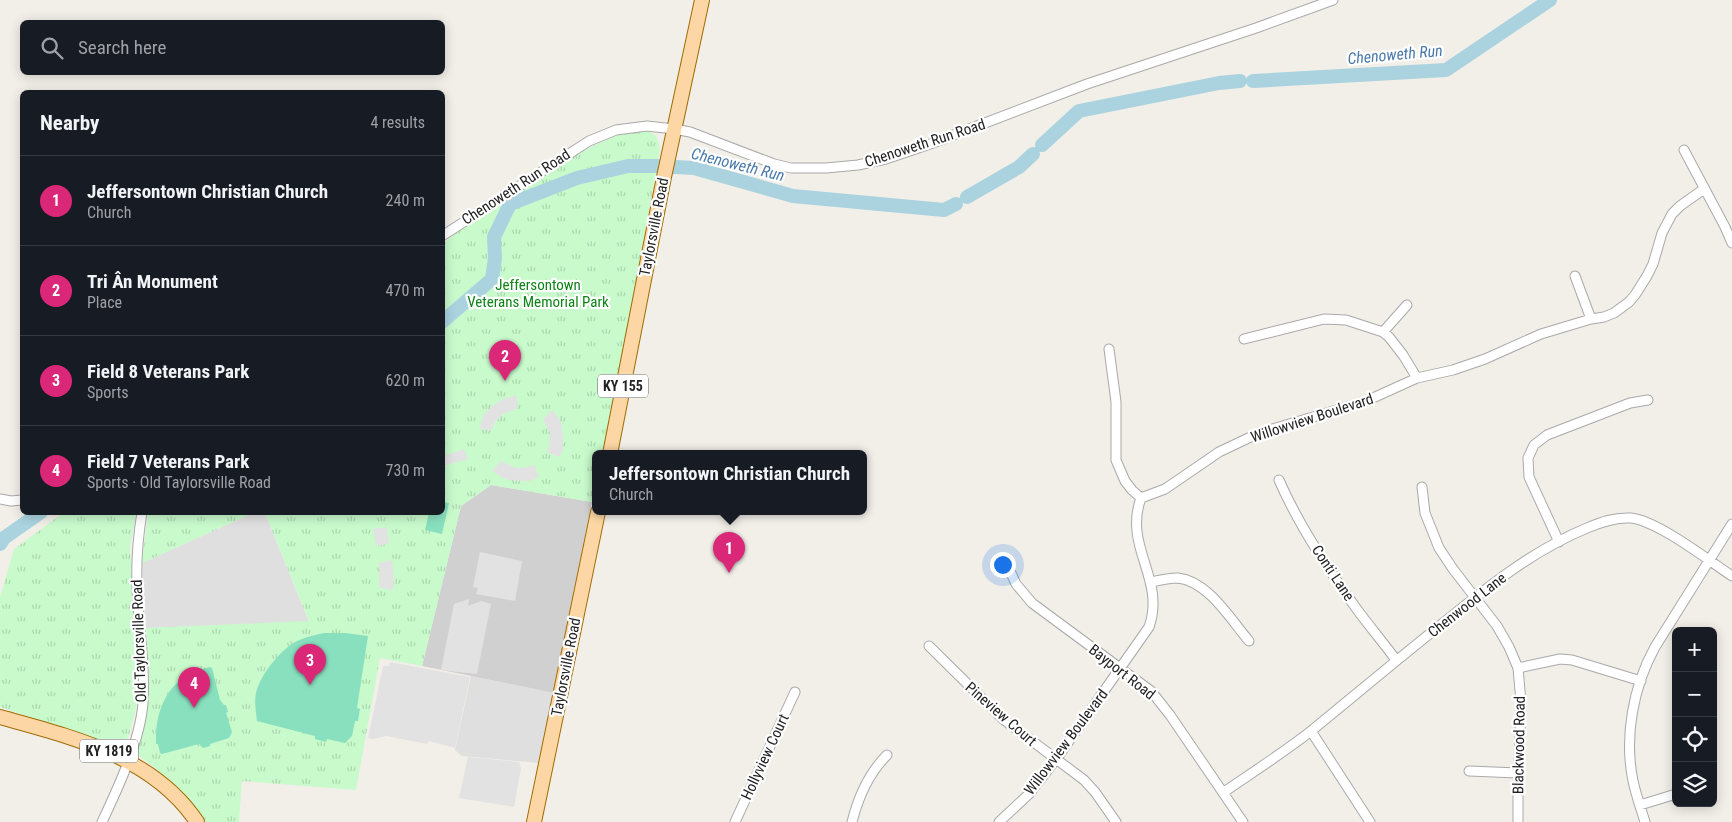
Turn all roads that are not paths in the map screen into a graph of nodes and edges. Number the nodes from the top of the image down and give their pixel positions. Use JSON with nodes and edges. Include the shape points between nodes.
{"nodes":[{"id":1,"x":702,"y":0,"type":"edge"},
{"id":2,"x":1333,"y":0,"type":"edge"},
{"id":3,"x":674,"y":129,"type":"junction"},
{"id":4,"x":1684,"y":150,"type":"dead end"},
{"id":5,"x":1704,"y":189,"type":"junction"},
{"id":6,"x":445,"y":234,"type":"edge"},
{"id":7,"x":1732,"y":243,"type":"edge"},
{"id":8,"x":1575,"y":276,"type":"dead end"},
{"id":9,"x":1407,"y":305,"type":"dead end"},
{"id":10,"x":1591,"y":319,"type":"junction"},
{"id":11,"x":1382,"y":332,"type":"junction"},
{"id":12,"x":1244,"y":339,"type":"dead end"},
{"id":13,"x":1110,"y":348,"type":"dead end"},
{"id":14,"x":1417,"y":378,"type":"junction"},
{"id":15,"x":1648,"y":400,"type":"dead end"},
{"id":16,"x":611,"y":450,"type":"edge"},
{"id":17,"x":1279,"y":480,"type":"dead end"},
{"id":18,"x":1422,"y":487,"type":"dead end"},
{"id":19,"x":1142,"y":498,"type":"junction"},
{"id":20,"x":0,"y":499,"type":"edge"},
{"id":21,"x":20,"y":500,"type":"edge"},
{"id":22,"x":142,"y":515,"type":"edge"},
{"id":23,"x":597,"y":515,"type":"edge"},
{"id":24,"x":1732,"y":524,"type":"edge"},
{"id":25,"x":1559,"y":542,"type":"junction"},
{"id":26,"x":1005,"y":560,"type":"dead end"},
{"id":27,"x":1710,"y":562,"type":"junction"},
{"id":28,"x":1732,"y":576,"type":"edge"},
{"id":29,"x":1151,"y":582,"type":"junction"},
{"id":30,"x":1475,"y":597,"type":"junction"},
{"id":31,"x":1249,"y":641,"type":"dead end"},
{"id":32,"x":929,"y":646,"type":"dead end"},
{"id":33,"x":1396,"y":660,"type":"junction"},
{"id":34,"x":1121,"y":668,"type":"junction"},
{"id":35,"x":1518,"y":668,"type":"junction"},
{"id":36,"x":1641,"y":681,"type":"junction"},
{"id":37,"x":794,"y":692,"type":"dead end"},
{"id":38,"x":0,"y":717,"type":"edge"},
{"id":39,"x":1311,"y":731,"type":"junction"},
{"id":40,"x":886,"y":755,"type":"dead end"},
{"id":41,"x":1057,"y":758,"type":"junction"},
{"id":42,"x":128,"y":760,"type":"junction"},
{"id":43,"x":1469,"y":771,"type":"dead end"},
{"id":44,"x":1518,"y":773,"type":"junction"},
{"id":45,"x":1224,"y":792,"type":"junction"},
{"id":46,"x":1672,"y":795,"type":"edge"},
{"id":47,"x":1640,"y":805,"type":"junction"},
{"id":48,"x":102,"y":822,"type":"edge"},
{"id":49,"x":197,"y":822,"type":"edge"},
{"id":50,"x":534,"y":822,"type":"edge"},
{"id":51,"x":735,"y":822,"type":"edge"},
{"id":52,"x":852,"y":822,"type":"edge"},
{"id":53,"x":999,"y":822,"type":"edge"},
{"id":54,"x":1116,"y":822,"type":"edge"},
{"id":55,"x":1243,"y":822,"type":"edge"},
{"id":56,"x":1370,"y":822,"type":"edge"},
{"id":57,"x":1518,"y":822,"type":"edge"},
{"id":58,"x":1645,"y":822,"type":"edge"}],
"edges":[{"from":1,"to":3,"type":"main road","name":"Taylorsville Road","number":"KY 155"},
{"from":2,"to":3,"type":"street","name":"Chenoweth Run Road","via":[[1087,84],[930,144],[858,165],[814,169],[782,166]]},
{"from":3,"to":6,"type":"street","name":"Chenoweth Run Road","via":[[627,127],[597,137]]},
{"from":3,"to":16,"type":"main road","name":"Taylorsville Road","number":"KY 155"},
{"from":4,"to":5,"type":"street"},
{"from":5,"to":7,"type":"street"},
{"from":5,"to":10,"type":"street","name":"Willowview Boulevard","via":[[1672,214],[1662,233],[1653,264],[1635,296],[1614,313]]},
{"from":8,"to":10,"type":"street"},
{"from":9,"to":11,"type":"street"},
{"from":10,"to":14,"type":"street","name":"Willowview Boulevard","via":[[1541,334],[1485,360]]},
{"from":11,"to":12,"type":"street","via":[[1346,320],[1324,319]]},
{"from":11,"to":14,"type":"street","via":[[1398,348]]},
{"from":13,"to":19,"type":"street","via":[[1116,402],[1116,460],[1125,481]]},
{"from":14,"to":19,"type":"street","name":"Willowview Boulevard","via":[[1364,402],[1259,433],[1220,452],[1165,489]]},
{"from":15,"to":25,"type":"street","via":[[1630,403],[1547,435],[1534,445],[1528,458],[1529,477]]},
{"from":17,"to":33,"type":"street","name":"Conti Lane","via":[[1304,530],[1356,608]]},
{"from":18,"to":30,"type":"street","via":[[1424,513],[1440,548]]},
{"from":19,"to":29,"type":"street","name":"Willowview Boulevard","via":[[1137,516],[1137,538]]},
{"from":20,"to":21,"type":"street"},
{"from":22,"to":42,"type":"street","name":"Old Taylorsville Road","via":[[136,572],[143,705]]},
{"from":23,"to":50,"type":"main road","name":"Taylorsville Road"},
{"from":24,"to":27,"type":"street"},
{"from":25,"to":27,"type":"street","name":"Chenwood Lane","via":[[1601,522],[1630,518],[1662,530]]},
{"from":25,"to":30,"type":"street","name":"Chenwood Lane","via":[[1525,561]]},
{"from":26,"to":34,"type":"street","name":"Bayport Road","via":[[1016,584],[1032,603]]},
{"from":27,"to":28,"type":"street","name":"Chenwood Lane"},
{"from":27,"to":36,"type":"street","via":[[1655,647]]},
{"from":29,"to":31,"type":"street","via":[[1179,578],[1200,586]]},
{"from":29,"to":34,"type":"street","name":"Willowview Boulevard","via":[[1152,619]]},
{"from":30,"to":33,"type":"street","name":"Chenwood Lane"},
{"from":30,"to":35,"type":"street","name":"Blackwood Road","via":[[1503,634]]},
{"from":32,"to":41,"type":"street","name":"Pineview Court","via":[[1003,719]]},
{"from":33,"to":39,"type":"street","name":"Chenwood Lane"},
{"from":34,"to":41,"type":"street","name":"Willowview Boulevard"},
{"from":34,"to":45,"type":"street","name":"Bayport Road","via":[[1151,691]]},
{"from":35,"to":36,"type":"street","via":[[1560,659],[1572,660]]},
{"from":35,"to":44,"type":"street","name":"Blackwood Road","via":[[1521,702]]},
{"from":36,"to":47,"type":"street","via":[[1630,726],[1633,782]]},
{"from":37,"to":51,"type":"street","name":"Hollyview Court"},
{"from":38,"to":42,"type":"main road","number":"KY 1819","via":[[99,747]]},
{"from":39,"to":45,"type":"street","name":"Chenwood Lane"},
{"from":39,"to":56,"type":"street"},
{"from":40,"to":52,"type":"street","via":[[872,773]]},
{"from":41,"to":53,"type":"street","name":"Willowview Boulevard","via":[[1029,794]]},
{"from":41,"to":54,"type":"street","name":"Pineview Court","via":[[1084,780]]},
{"from":42,"to":48,"type":"street","name":"Old Taylorsville Road"},
{"from":42,"to":49,"type":"main road","number":"KY 1819","via":[[173,793]]},
{"from":43,"to":44,"type":"street"},
{"from":44,"to":57,"type":"street","name":"Blackwood Road"},
{"from":45,"to":55,"type":"street","name":"Bayport Road"},
{"from":46,"to":47,"type":"street"},
{"from":47,"to":58,"type":"street"}]}
